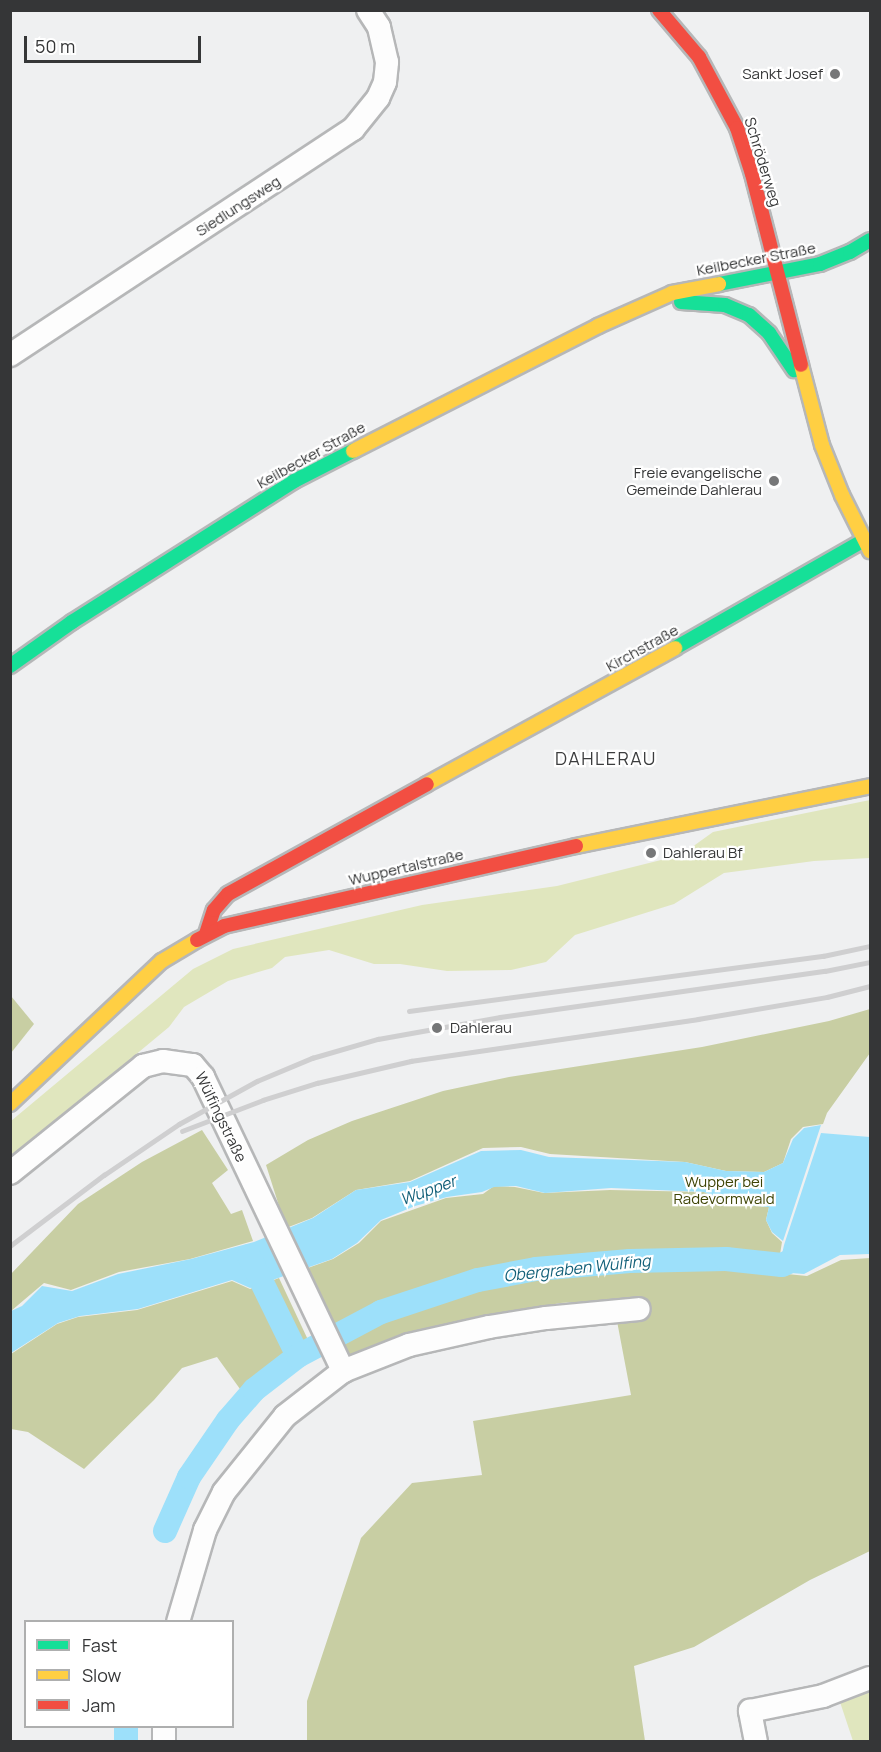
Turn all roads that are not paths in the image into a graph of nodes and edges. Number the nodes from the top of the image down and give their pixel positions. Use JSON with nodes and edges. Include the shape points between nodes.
{"nodes":[{"id":1,"x":368,"y":10,"type":"edge"},
{"id":2,"x":659,"y":10,"type":"edge"},
{"id":3,"x":870,"y":240,"type":"edge"},
{"id":4,"x":777,"y":273,"type":"junction"},
{"id":5,"x":645,"y":304,"type":"junction"},
{"id":6,"x":10,"y":355,"type":"edge"},
{"id":7,"x":807,"y":392,"type":"junction"},
{"id":8,"x":867,"y":546,"type":"edge"},
{"id":9,"x":10,"y":666,"type":"edge"},
{"id":10,"x":870,"y":786,"type":"edge"},
{"id":11,"x":206,"y":933,"type":"junction"},
{"id":12,"x":10,"y":1104,"type":"edge"},
{"id":13,"x":10,"y":1173,"type":"edge"},
{"id":14,"x":639,"y":1309,"type":"dead end"},
{"id":15,"x":339,"y":1365,"type":"junction"},
{"id":16,"x":179,"y":1620,"type":"edge"},
{"id":17,"x":870,"y":1678,"type":"edge"},
{"id":18,"x":756,"y":1742,"type":"edge"}],
"edges":[{"from":1,"to":6,"type":"street","name":"Siedlungsweg","via":[[379,27],[387,62],[385,82],[378,98],[353,129]]},
{"from":2,"to":4,"type":"main road","name":"Schröderweg","via":[[699,57],[729,109],[752,174]]},
{"from":3,"to":4,"type":"main road","name":"Keilbecker Straße","via":[[820,264]]},
{"from":4,"to":5,"type":"main road","name":"Keilbecker Straße","via":[[681,291]]},
{"from":4,"to":7,"type":"main road","name":"Kirchstraße"},
{"from":5,"to":7,"type":"main road","name":"Keilbecker Straße","via":[[710,303],[749,315],[778,345]]},
{"from":5,"to":9,"type":"main road","name":"Keilbecker Straße","via":[[294,481],[81,616]]},
{"from":7,"to":8,"type":"main road","name":"Kirchstraße","via":[[822,445]]},
{"from":8,"to":11,"type":"main road","name":"Kirchstraße","via":[[228,894],[214,910]]},
{"from":10,"to":11,"type":"main road","name":"Wuppertalstraße","via":[[654,829],[247,920]]},
{"from":11,"to":12,"type":"main road","name":"Wuppertalstraße","via":[[162,961]]},
{"from":13,"to":15,"type":"street","name":"Wülfingstraße","via":[[136,1070],[150,1063],[191,1064],[199,1070]]},
{"from":14,"to":15,"type":"street","via":[[489,1327]]},
{"from":15,"to":16,"type":"street","via":[[285,1416],[224,1492],[205,1530]]},
{"from":17,"to":18,"type":"street","via":[[823,1696],[750,1711]]}]}
